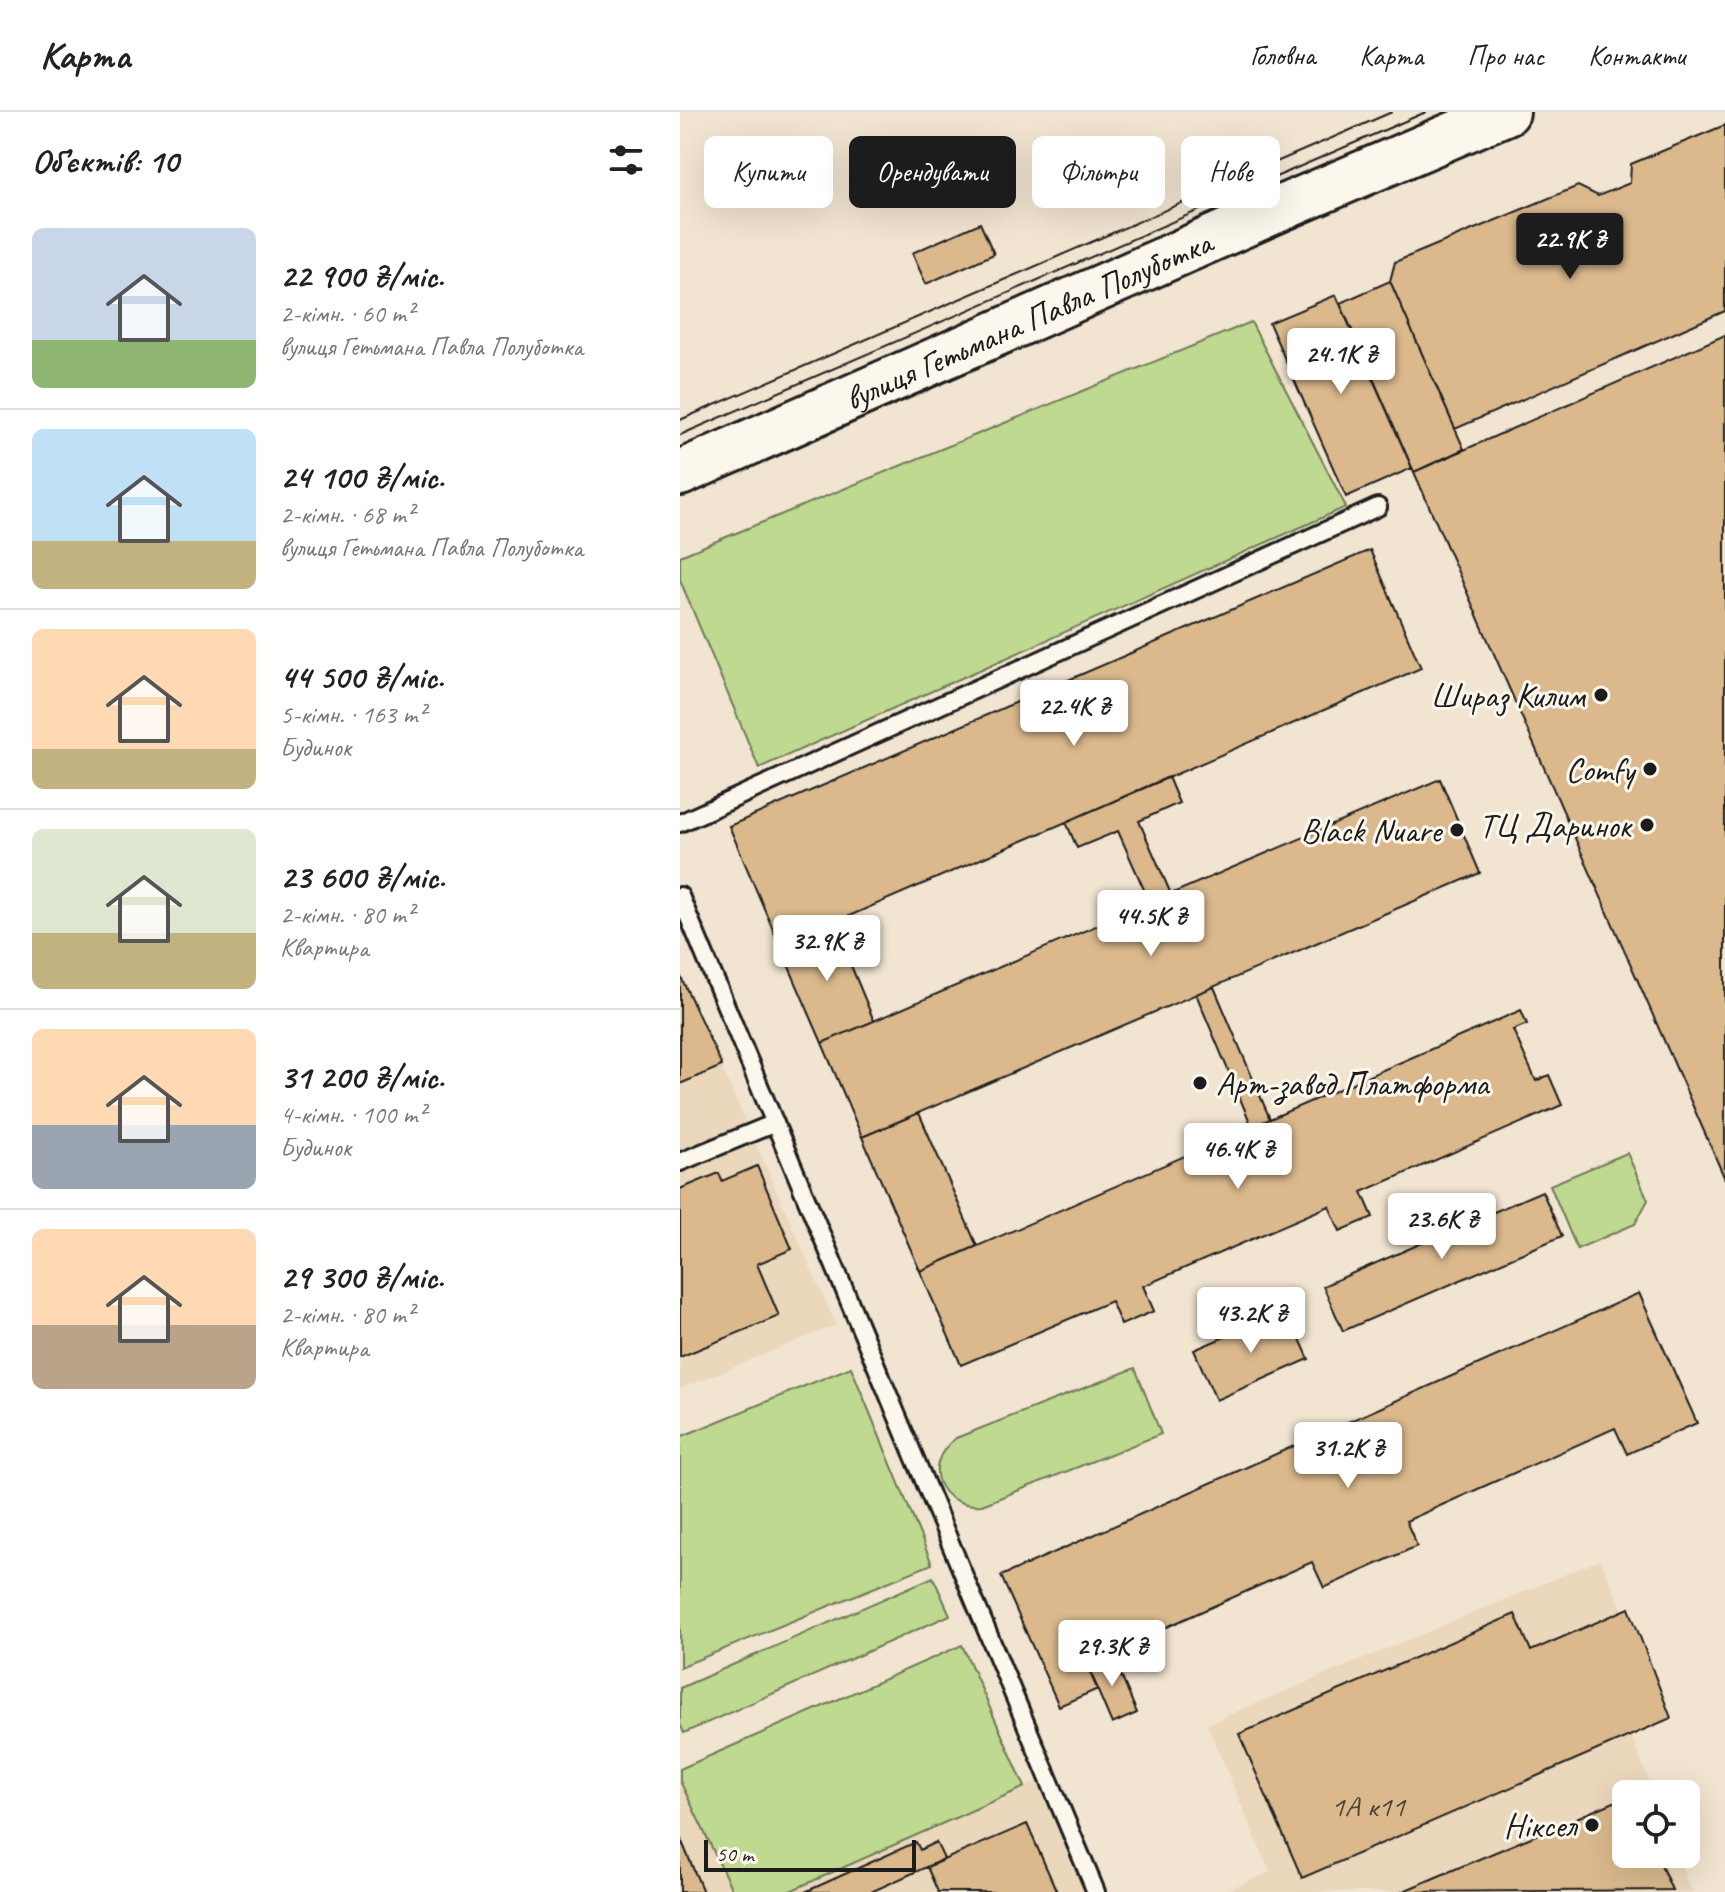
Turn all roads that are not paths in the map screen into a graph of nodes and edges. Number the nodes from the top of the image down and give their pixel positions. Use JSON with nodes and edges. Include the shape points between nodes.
{"nodes":[{"id":1,"x":1507,"y":112,"type":"edge"},
{"id":2,"x":680,"y":473,"type":"edge"},
{"id":3,"x":1378,"y":507,"type":"dead end"},
{"id":4,"x":680,"y":823,"type":"edge"},
{"id":5,"x":680,"y":896,"type":"edge"},
{"id":6,"x":775,"y":1123,"type":"junction"},
{"id":7,"x":680,"y":1162,"type":"edge"},
{"id":8,"x":1096,"y":1892,"type":"edge"}],
"edges":[{"from":1,"to":2,"type":"street","name":"вулиця Гетьмана Павла Полуботка"},
{"from":3,"to":4,"type":"lane"},
{"from":5,"to":6,"type":"lane"},
{"from":6,"to":7,"type":"lane"},
{"from":6,"to":8,"type":"lane"}]}
